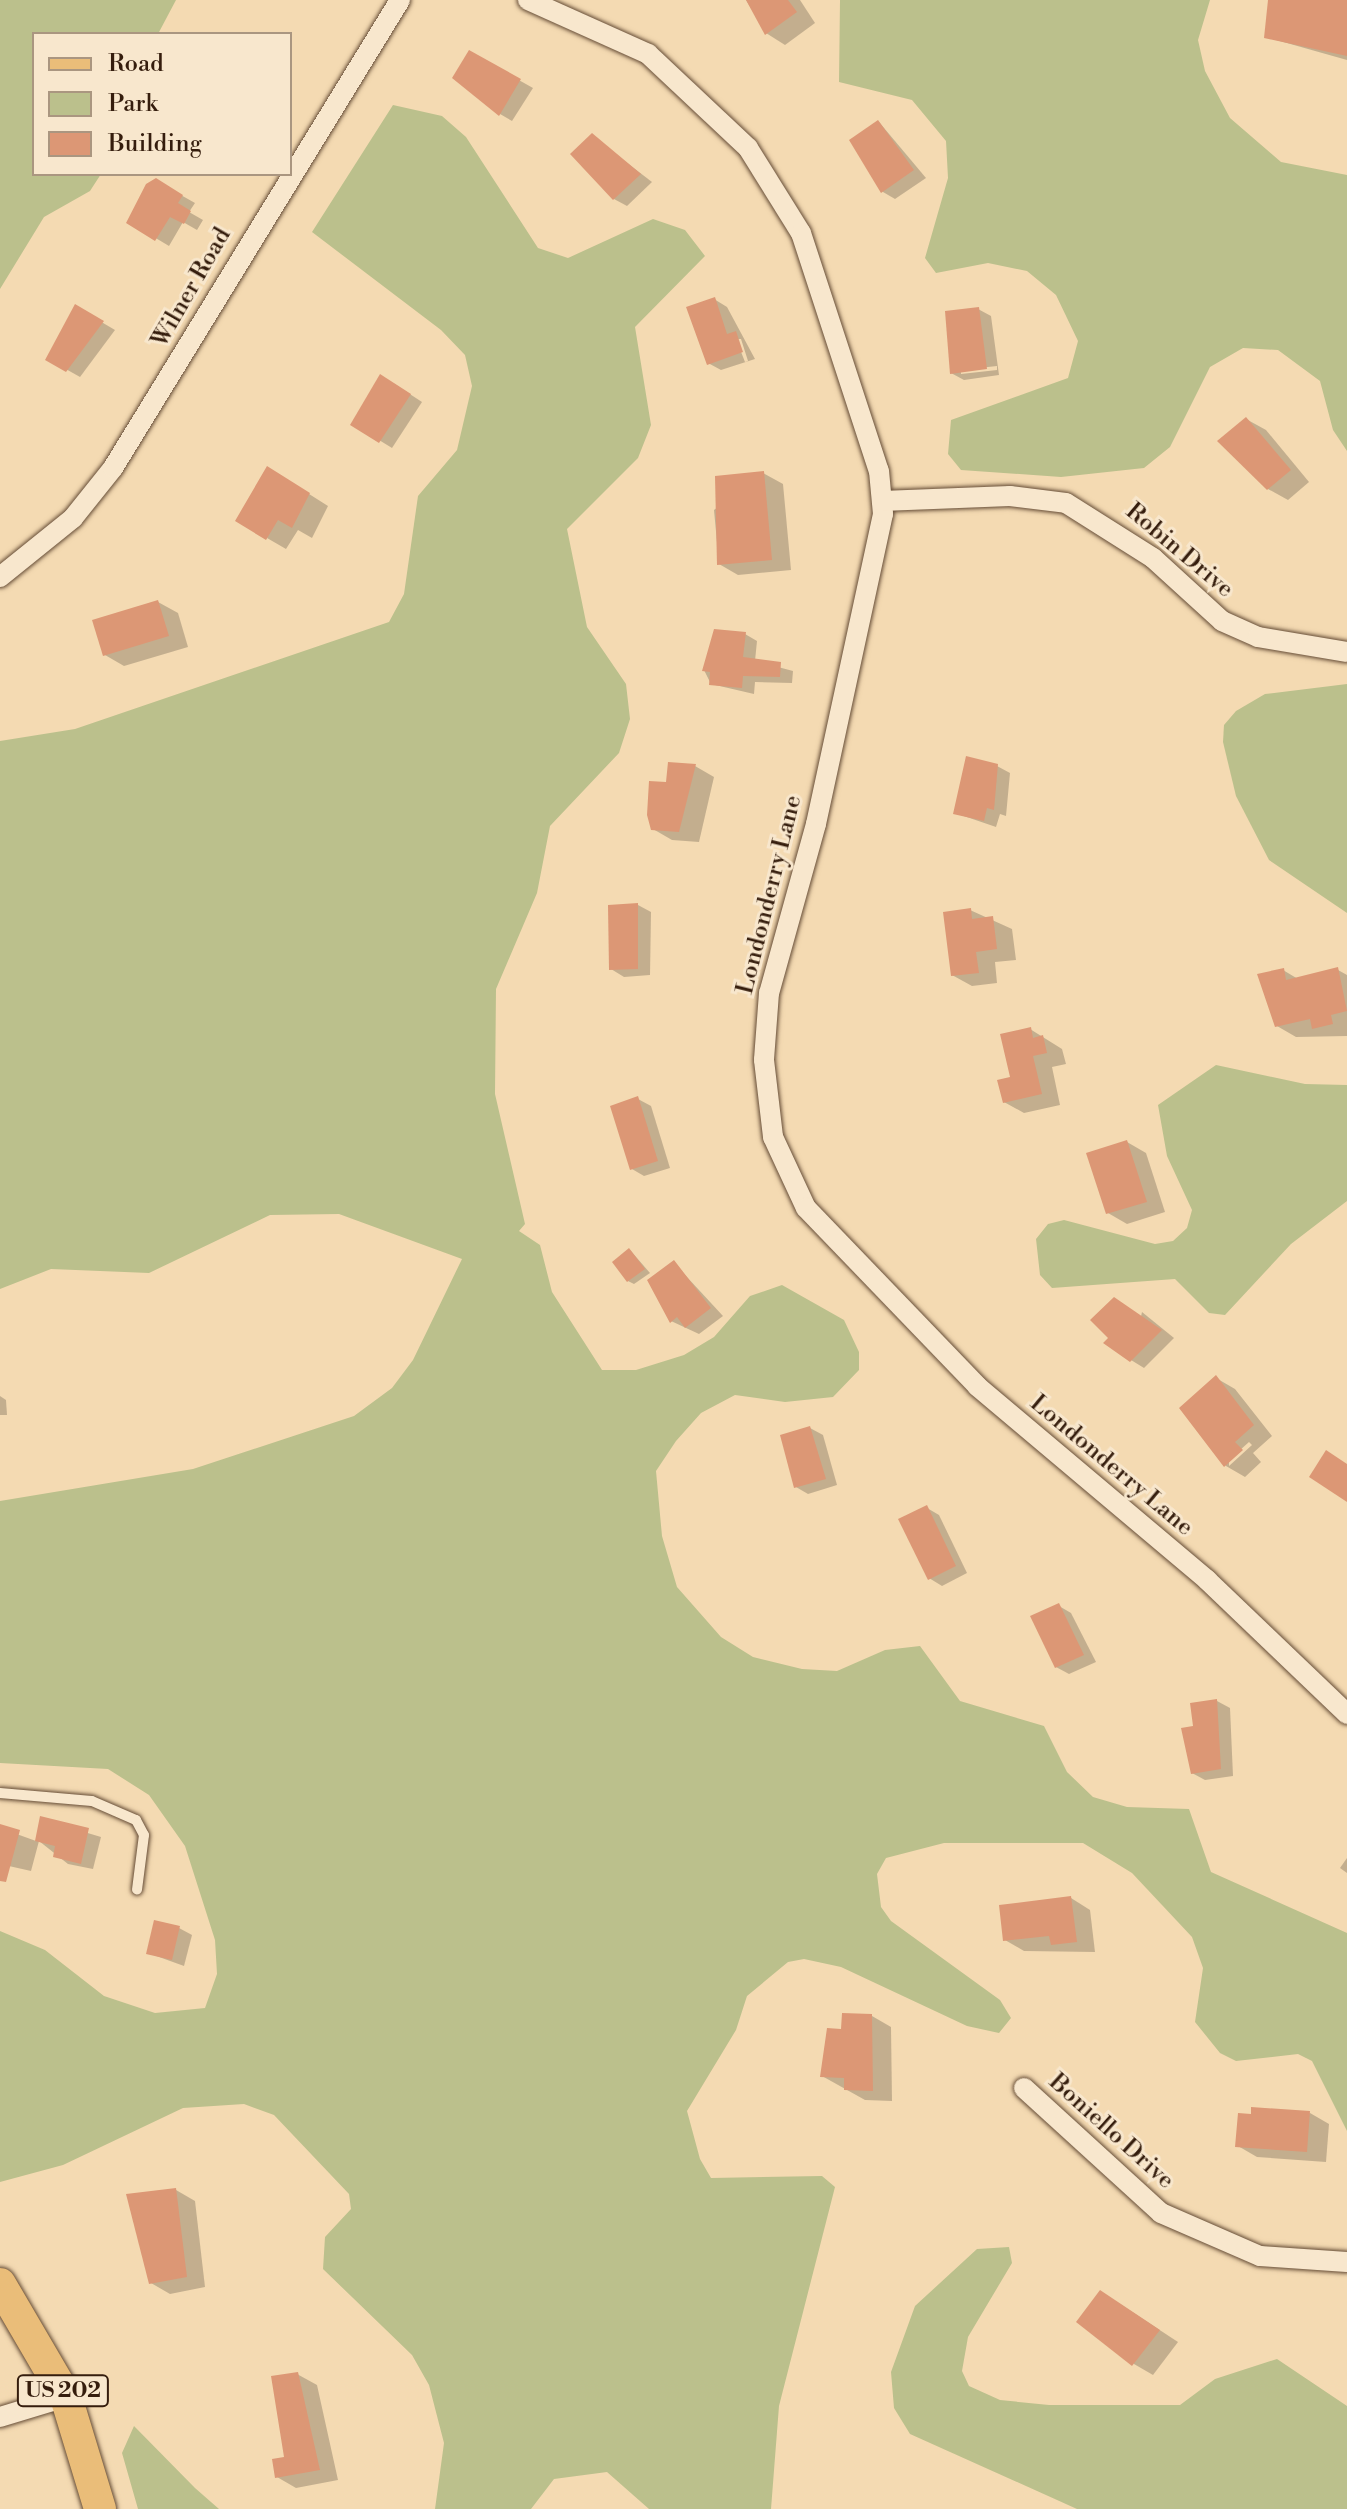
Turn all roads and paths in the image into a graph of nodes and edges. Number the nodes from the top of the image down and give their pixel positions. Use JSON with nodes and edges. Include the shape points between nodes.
{"nodes":[{"id":1,"x":400,"y":0,"type":"edge"},
{"id":2,"x":528,"y":0,"type":"edge"},
{"id":3,"x":882,"y":501,"type":"junction"},
{"id":4,"x":0,"y":577,"type":"edge"},
{"id":5,"x":1347,"y":652,"type":"edge"},
{"id":6,"x":1347,"y":1714,"type":"edge"},
{"id":7,"x":0,"y":1793,"type":"edge"},
{"id":8,"x":137,"y":1890,"type":"dead end"},
{"id":9,"x":1024,"y":2088,"type":"dead end"},
{"id":10,"x":1347,"y":2262,"type":"edge"},
{"id":11,"x":0,"y":2284,"type":"edge"},
{"id":12,"x":66,"y":2397,"type":"junction"},
{"id":13,"x":0,"y":2417,"type":"edge"},
{"id":14,"x":100,"y":2509,"type":"edge"}],
"edges":[{"from":1,"to":4,"type":"street","name":"Wilner Road","via":[[113,468],[73,518]]},
{"from":2,"to":3,"type":"street","name":"Londonderry Lane","via":[[648,54],[748,148],[801,233],[861,400]]},
{"from":3,"to":5,"type":"street","name":"Robin Drive","via":[[1010,496],[1066,503],[1153,558],[1222,621],[1258,637]]},
{"from":3,"to":6,"type":"street","name":"Londonderry Lane","via":[[816,824],[769,993],[764,1060],[773,1137],[806,1208],[871,1283]]},
{"from":7,"to":8,"type":"lane","via":[[92,1801],[136,1820],[144,1835]]},
{"from":9,"to":10,"type":"street","name":"Boniello Drive","via":[[1161,2213],[1260,2256]]},
{"from":11,"to":12,"type":"main road","number":"US 202"},
{"from":12,"to":13,"type":"street"},
{"from":12,"to":14,"type":"main road","number":"US 202"}]}
